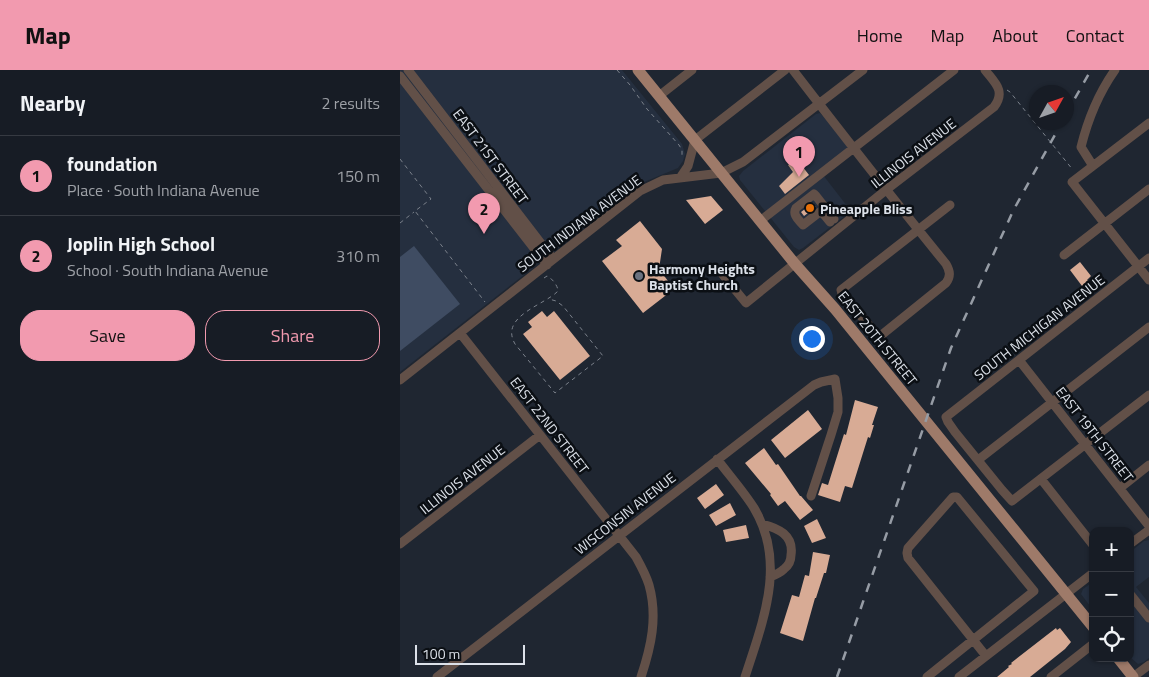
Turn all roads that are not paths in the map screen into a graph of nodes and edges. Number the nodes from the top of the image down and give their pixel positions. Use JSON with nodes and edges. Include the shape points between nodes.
{"nodes":[{"id":1,"x":408,"y":70,"type":"edge"},
{"id":2,"x":638,"y":70,"type":"edge"},
{"id":3,"x":692,"y":70,"type":"edge"},
{"id":4,"x":785,"y":70,"type":"edge"},
{"id":5,"x":793,"y":70,"type":"edge"},
{"id":6,"x":863,"y":70,"type":"edge"},
{"id":7,"x":954,"y":70,"type":"edge"},
{"id":8,"x":984,"y":70,"type":"edge"},
{"id":9,"x":1115,"y":70,"type":"edge"},
{"id":10,"x":400,"y":76,"type":"edge"},
{"id":11,"x":659,"y":96,"type":"junction"},
{"id":12,"x":819,"y":104,"type":"junction"},
{"id":13,"x":1149,"y":123,"type":"edge"},
{"id":14,"x":695,"y":140,"type":"junction"},
{"id":15,"x":854,"y":148,"type":"junction"},
{"id":16,"x":1093,"y":166,"type":"junction"},
{"id":17,"x":478,"y":170,"type":"junction"},
{"id":18,"x":721,"y":172,"type":"junction"},
{"id":19,"x":680,"y":178,"type":"junction"},
{"id":20,"x":809,"y":183,"type":"junction"},
{"id":21,"x":1149,"y":189,"type":"edge"},
{"id":22,"x":886,"y":190,"type":"junction"},
{"id":23,"x":814,"y":194,"type":"junction"},
{"id":24,"x":950,"y":205,"type":"dead end"},
{"id":25,"x":823,"y":209,"type":"junction"},
{"id":26,"x":832,"y":220,"type":"dead end"},
{"id":27,"x":760,"y":221,"type":"junction"},
{"id":28,"x":1105,"y":223,"type":"junction"},
{"id":29,"x":918,"y":230,"type":"junction"},
{"id":30,"x":1064,"y":254,"type":"dead end"},
{"id":31,"x":1149,"y":258,"type":"edge"},
{"id":32,"x":550,"y":262,"type":"junction"},
{"id":33,"x":795,"y":264,"type":"junction"},
{"id":34,"x":1139,"y":267,"type":"junction"},
{"id":35,"x":723,"y":275,"type":"dead end"},
{"id":36,"x":1149,"y":280,"type":"edge"},
{"id":37,"x":1149,"y":327,"type":"edge"},
{"id":38,"x":460,"y":333,"type":"junction"},
{"id":39,"x":1020,"y":360,"type":"junction"},
{"id":40,"x":400,"y":380,"type":"edge"},
{"id":41,"x":1149,"y":395,"type":"edge"},
{"id":42,"x":1053,"y":402,"type":"junction"},
{"id":43,"x":540,"y":435,"type":"junction"},
{"id":44,"x":1086,"y":444,"type":"junction"},
{"id":45,"x":717,"y":459,"type":"junction"},
{"id":46,"x":978,"y":460,"type":"junction"},
{"id":47,"x":1149,"y":465,"type":"edge"},
{"id":48,"x":1041,"y":479,"type":"junction"},
{"id":49,"x":1120,"y":488,"type":"junction"},
{"id":50,"x":811,"y":496,"type":"dead end"},
{"id":51,"x":762,"y":524,"type":"junction"},
{"id":52,"x":1149,"y":526,"type":"edge"},
{"id":53,"x":1149,"y":530,"type":"edge"},
{"id":54,"x":619,"y":535,"type":"junction"},
{"id":55,"x":1089,"y":540,"type":"edge"},
{"id":56,"x":1134,"y":541,"type":"edge"},
{"id":57,"x":400,"y":544,"type":"edge"},
{"id":58,"x":1089,"y":576,"type":"edge"},
{"id":59,"x":770,"y":577,"type":"junction"},
{"id":60,"x":1066,"y":594,"type":"junction"},
{"id":61,"x":1134,"y":599,"type":"edge"},
{"id":62,"x":1149,"y":618,"type":"edge"},
{"id":63,"x":1089,"y":622,"type":"edge"},
{"id":64,"x":973,"y":639,"type":"junction"},
{"id":65,"x":1089,"y":647,"type":"edge"},
{"id":66,"x":986,"y":656,"type":"junction"},
{"id":67,"x":1121,"y":662,"type":"edge"},
{"id":68,"x":1149,"y":665,"type":"edge"},
{"id":69,"x":437,"y":677,"type":"edge"},
{"id":70,"x":641,"y":677,"type":"edge"},
{"id":71,"x":746,"y":677,"type":"edge"},
{"id":72,"x":927,"y":677,"type":"edge"},
{"id":73,"x":959,"y":677,"type":"edge"},
{"id":74,"x":1051,"y":677,"type":"edge"},
{"id":75,"x":1133,"y":677,"type":"edge"}],
"edges":[{"from":1,"to":17,"type":"street","name":"EAST 21ST STREET"},
{"from":2,"to":11,"type":"main road","name":"EAST 20TH STREET"},
{"from":3,"to":11,"type":"street"},
{"from":4,"to":14,"type":"street"},
{"from":5,"to":12,"type":"street"},
{"from":6,"to":12,"type":"street","name":"SOUTH INDIANA AVENUE"},
{"from":7,"to":15,"type":"street"},
{"from":8,"to":22,"type":"street","name":"ILLINOIS AVENUE","via":[[997,86],[1000,97],[994,107]]},
{"from":9,"to":16,"type":"street","via":[[1095,104],[1081,147]]},
{"from":10,"to":17,"type":"street","name":"EAST 21ST STREET"},
{"from":11,"to":14,"type":"main road","name":"EAST 20TH STREET"},
{"from":12,"to":15,"type":"street"},
{"from":12,"to":18,"type":"street","name":"SOUTH INDIANA AVENUE","via":[[743,162]]},
{"from":13,"to":16,"type":"street"},
{"from":14,"to":18,"type":"main road","name":"EAST 20TH STREET"},
{"from":14,"to":19,"type":"street","via":[[688,166]]},
{"from":15,"to":20,"type":"street"},
{"from":15,"to":22,"type":"street"},
{"from":16,"to":28,"type":"street","via":[[1075,180]]},
{"from":17,"to":32,"type":"street","name":"EAST 21ST STREET"},
{"from":18,"to":19,"type":"street","name":"SOUTH INDIANA AVENUE"},
{"from":18,"to":27,"type":"main road","name":"EAST 20TH STREET"},
{"from":19,"to":32,"type":"street","name":"SOUTH INDIANA AVENUE","via":[[663,180],[640,191]]},
{"from":20,"to":23,"type":"street"},
{"from":20,"to":27,"type":"street"},
{"from":21,"to":28,"type":"street"},
{"from":22,"to":29,"type":"street"},
{"from":22,"to":33,"type":"street","name":"ILLINOIS AVENUE"},
{"from":23,"to":25,"type":"street"},
{"from":23,"to":25,"type":"street","via":[[796,208],[796,217],[803,225]]},
{"from":24,"to":29,"type":"street"},
{"from":25,"to":26,"type":"street"},
{"from":27,"to":33,"type":"main road","name":"EAST 20TH STREET"},
{"from":28,"to":30,"type":"street"},
{"from":28,"to":34,"type":"street"},
{"from":29,"to":29,"type":"street","via":[[841,290],[878,337],[946,283],[950,274],[946,264]]},
{"from":31,"to":34,"type":"street","name":"SOUTH MICHIGAN AVENUE"},
{"from":32,"to":38,"type":"street","name":"SOUTH INDIANA AVENUE"},
{"from":33,"to":35,"type":"street","name":"ILLINOIS AVENUE","via":[[746,303]]},
{"from":33,"to":60,"type":"main road","name":"EAST 20TH STREET"},
{"from":34,"to":36,"type":"street"},
{"from":34,"to":39,"type":"street","name":"SOUTH MICHIGAN AVENUE"},
{"from":37,"to":42,"type":"street"},
{"from":38,"to":40,"type":"street","name":"SOUTH INDIANA AVENUE"},
{"from":38,"to":43,"type":"street","name":"EAST 22ND STREET"},
{"from":39,"to":42,"type":"street","name":"EAST 19TH STREET"},
{"from":39,"to":46,"type":"street","name":"SOUTH MICHIGAN AVENUE","via":[[946,416]]},
{"from":41,"to":44,"type":"street"},
{"from":42,"to":44,"type":"street","name":"EAST 19TH STREET"},
{"from":42,"to":46,"type":"street"},
{"from":43,"to":54,"type":"street","name":"EAST 22ND STREET"},
{"from":43,"to":57,"type":"street","name":"ILLINOIS AVENUE"},
{"from":44,"to":48,"type":"street"},
{"from":44,"to":49,"type":"street","name":"EAST 19TH STREET"},
{"from":45,"to":50,"type":"street","name":"WISCONSIN AVENUE","via":[[814,385],[835,378],[838,412]]},
{"from":45,"to":51,"type":"street","via":[[754,508]]},
{"from":45,"to":54,"type":"street","name":"WISCONSIN AVENUE"},
{"from":46,"to":48,"type":"street","via":[[1012,501]]},
{"from":47,"to":49,"type":"street"},
{"from":48,"to":55,"type":"street"},
{"from":49,"to":52,"type":"street","name":"EAST 19TH STREET"},
{"from":51,"to":59,"type":"street","via":[[770,550]]},
{"from":51,"to":59,"type":"street","via":[[781,532],[791,545],[791,560],[787,567]]},
{"from":53,"to":56,"type":"street"},
{"from":54,"to":69,"type":"street","name":"WISCONSIN AVENUE"},
{"from":54,"to":70,"type":"street","name":"EAST 22ND STREET","via":[[636,557],[649,586],[653,607],[649,654]]},
{"from":58,"to":60,"type":"street"},
{"from":59,"to":71,"type":"street","via":[[769,596]]},
{"from":60,"to":63,"type":"main road","name":"EAST 20TH STREET"},
{"from":60,"to":66,"type":"street"},
{"from":61,"to":62,"type":"street"},
{"from":64,"to":64,"type":"street","via":[[907,553],[953,497],[957,497],[1034,591]]},
{"from":64,"to":66,"type":"street"},
{"from":64,"to":72,"type":"street"},
{"from":65,"to":74,"type":"street"},
{"from":66,"to":73,"type":"street"},
{"from":67,"to":75,"type":"main road"},
{"from":68,"to":75,"type":"street"}]}
